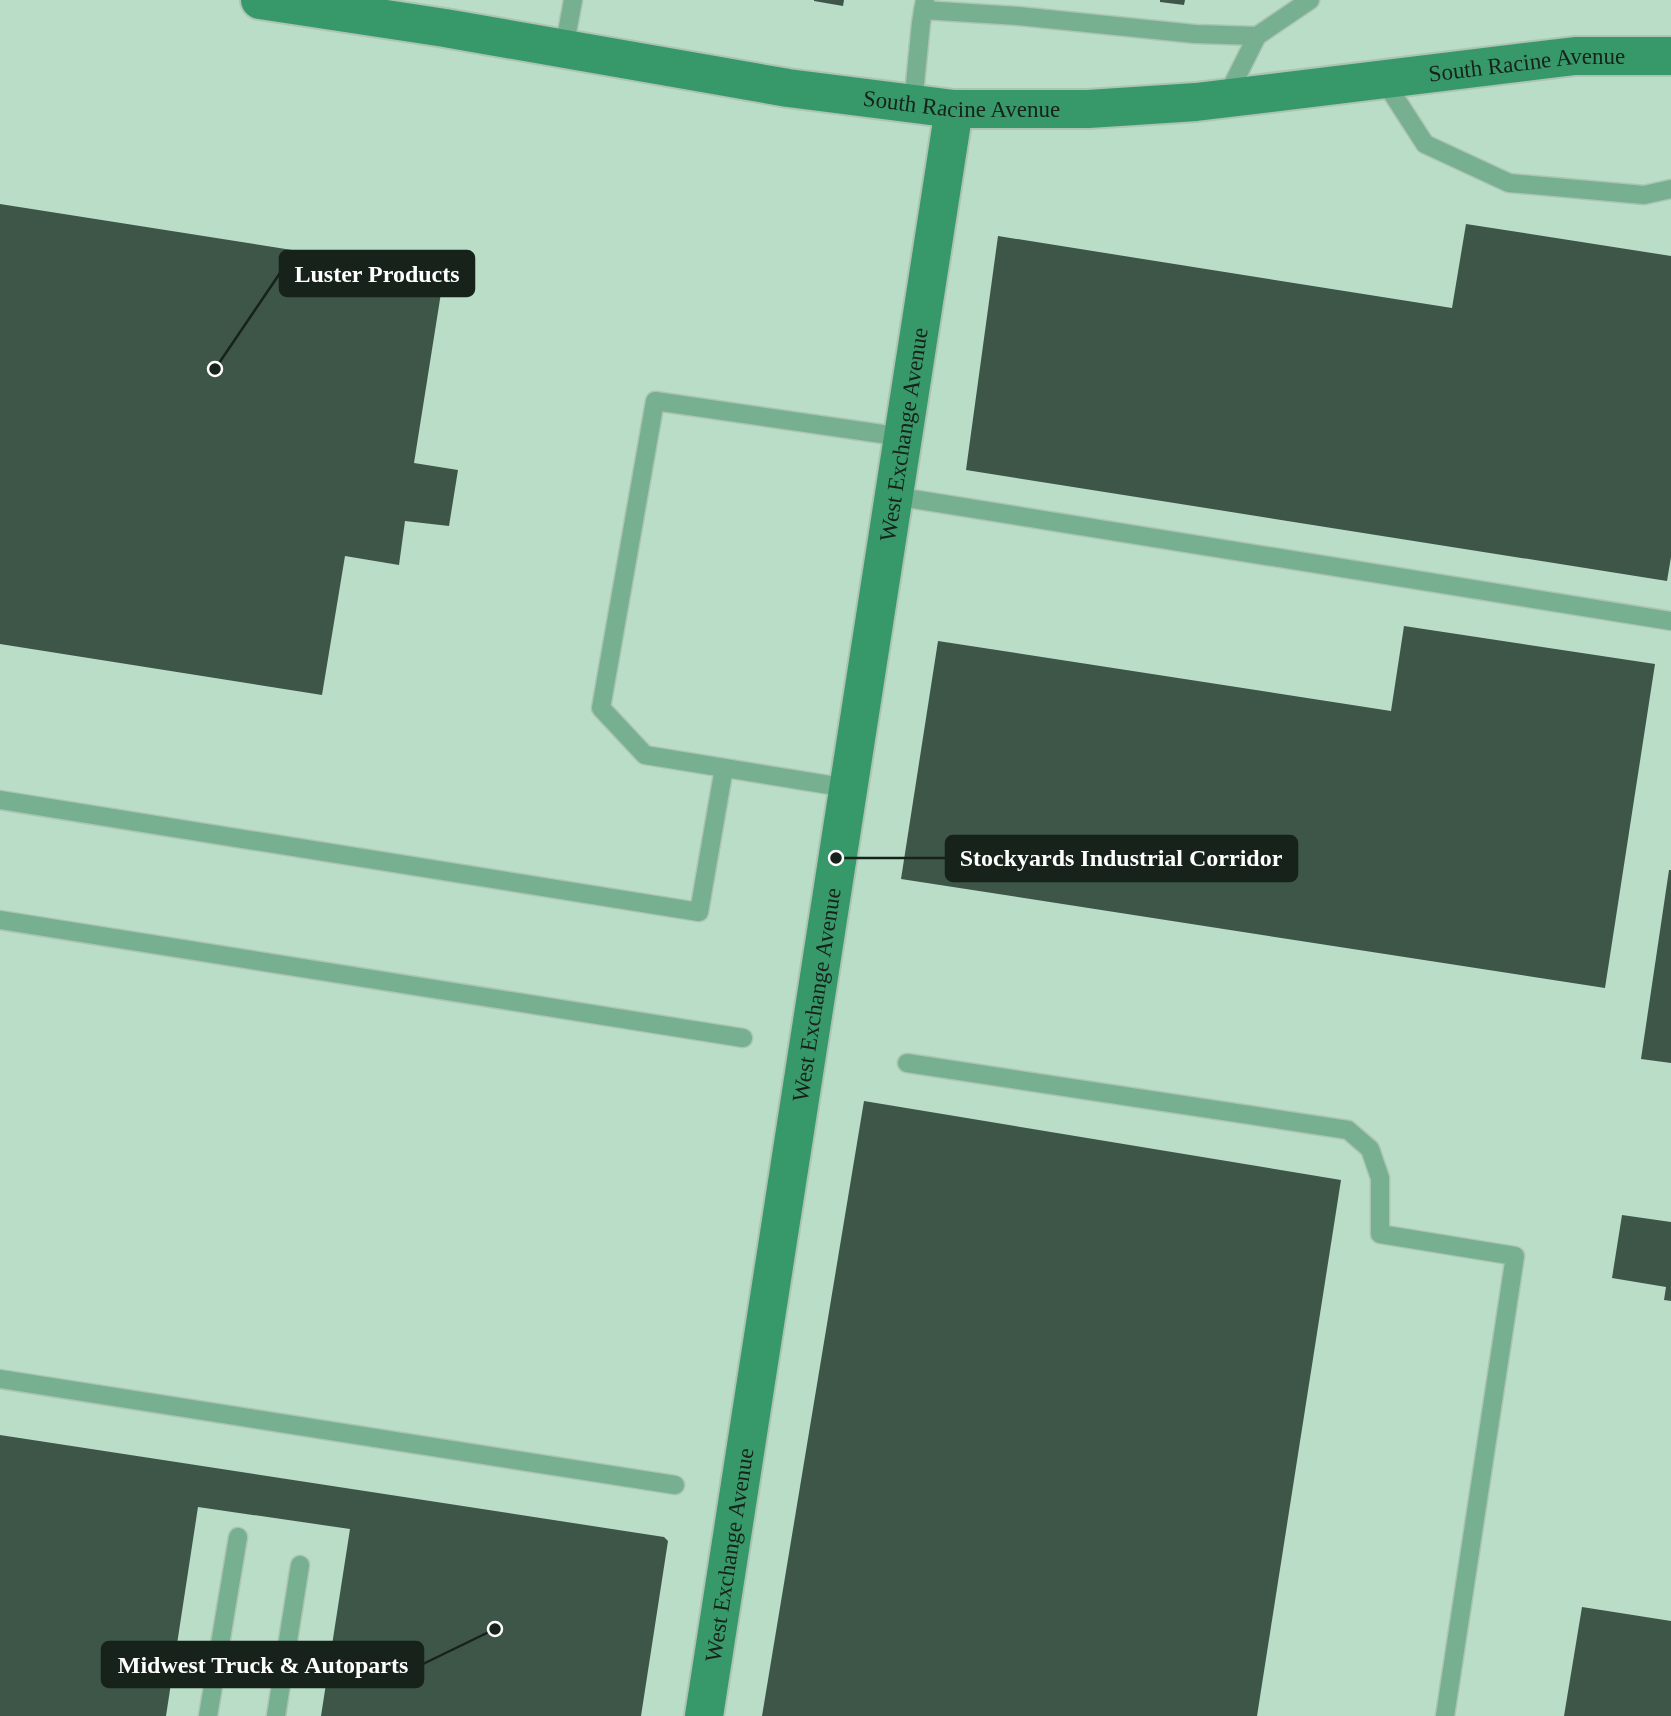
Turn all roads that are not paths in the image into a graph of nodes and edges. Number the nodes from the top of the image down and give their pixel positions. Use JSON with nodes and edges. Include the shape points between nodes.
{"nodes":[{"id":1,"x":260,"y":0,"type":"edge"},
{"id":2,"x":573,"y":0,"type":"edge"},
{"id":3,"x":1310,"y":0,"type":"edge"},
{"id":4,"x":924,"y":5,"type":"edge"},
{"id":5,"x":1257,"y":36,"type":"junction"},
{"id":6,"x":564,"y":49,"type":"junction"},
{"id":7,"x":1671,"y":56,"type":"edge"},
{"id":8,"x":1383,"y":79,"type":"junction"},
{"id":9,"x":1226,"y":98,"type":"junction"},
{"id":10,"x":913,"y":104,"type":"junction"},
{"id":11,"x":954,"y":109,"type":"junction"},
{"id":12,"x":1671,"y":189,"type":"edge"},
{"id":13,"x":903,"y":437,"type":"junction"},
{"id":14,"x":894,"y":496,"type":"junction"},
{"id":15,"x":1671,"y":621,"type":"edge"},
{"id":16,"x":724,"y":768,"type":"junction"},
{"id":17,"x":848,"y":788,"type":"junction"},
{"id":18,"x":0,"y":800,"type":"edge"},
{"id":19,"x":0,"y":919,"type":"edge"},
{"id":20,"x":743,"y":1038,"type":"dead end"},
{"id":21,"x":907,"y":1063,"type":"dead end"},
{"id":22,"x":0,"y":1379,"type":"edge"},
{"id":23,"x":675,"y":1485,"type":"dead end"},
{"id":24,"x":238,"y":1537,"type":"dead end"},
{"id":25,"x":300,"y":1564,"type":"dead end"},
{"id":26,"x":208,"y":1716,"type":"edge"},
{"id":27,"x":276,"y":1716,"type":"edge"},
{"id":28,"x":704,"y":1716,"type":"edge"},
{"id":29,"x":1445,"y":1716,"type":"edge"}],
"edges":[{"from":1,"to":6,"type":"street","name":"South Racine Avenue"},
{"from":2,"to":6,"type":"lane"},
{"from":3,"to":5,"type":"lane"},
{"from":4,"to":5,"type":"lane","via":[[1195,34]]},
{"from":4,"to":10,"type":"lane"},
{"from":5,"to":9,"type":"lane"},
{"from":6,"to":10,"type":"street","name":"South Racine Avenue","via":[[788,88]]},
{"from":7,"to":8,"type":"street","name":"South Racine Avenue","via":[[1575,57]]},
{"from":8,"to":9,"type":"street","name":"South Racine Avenue"},
{"from":8,"to":12,"type":"lane","via":[[1425,144],[1509,183],[1644,195]]},
{"from":9,"to":11,"type":"street","name":"South Racine Avenue","via":[[1088,109]]},
{"from":10,"to":11,"type":"street","name":"South Racine Avenue"},
{"from":11,"to":13,"type":"street","name":"West Exchange Avenue"},
{"from":13,"to":14,"type":"street","name":"West Exchange Avenue"},
{"from":13,"to":16,"type":"lane","via":[[655,401],[601,708],[645,755]]},
{"from":14,"to":15,"type":"lane"},
{"from":14,"to":17,"type":"street","name":"West Exchange Avenue"},
{"from":16,"to":17,"type":"lane"},
{"from":16,"to":18,"type":"lane","via":[[699,912]]},
{"from":17,"to":28,"type":"street","name":"West Exchange Avenue"},
{"from":19,"to":20,"type":"lane"},
{"from":21,"to":29,"type":"lane","via":[[1348,1130],[1370,1149],[1380,1178],[1380,1234],[1515,1256]]},
{"from":22,"to":23,"type":"lane"},
{"from":24,"to":26,"type":"lane"},
{"from":25,"to":27,"type":"lane"}]}
